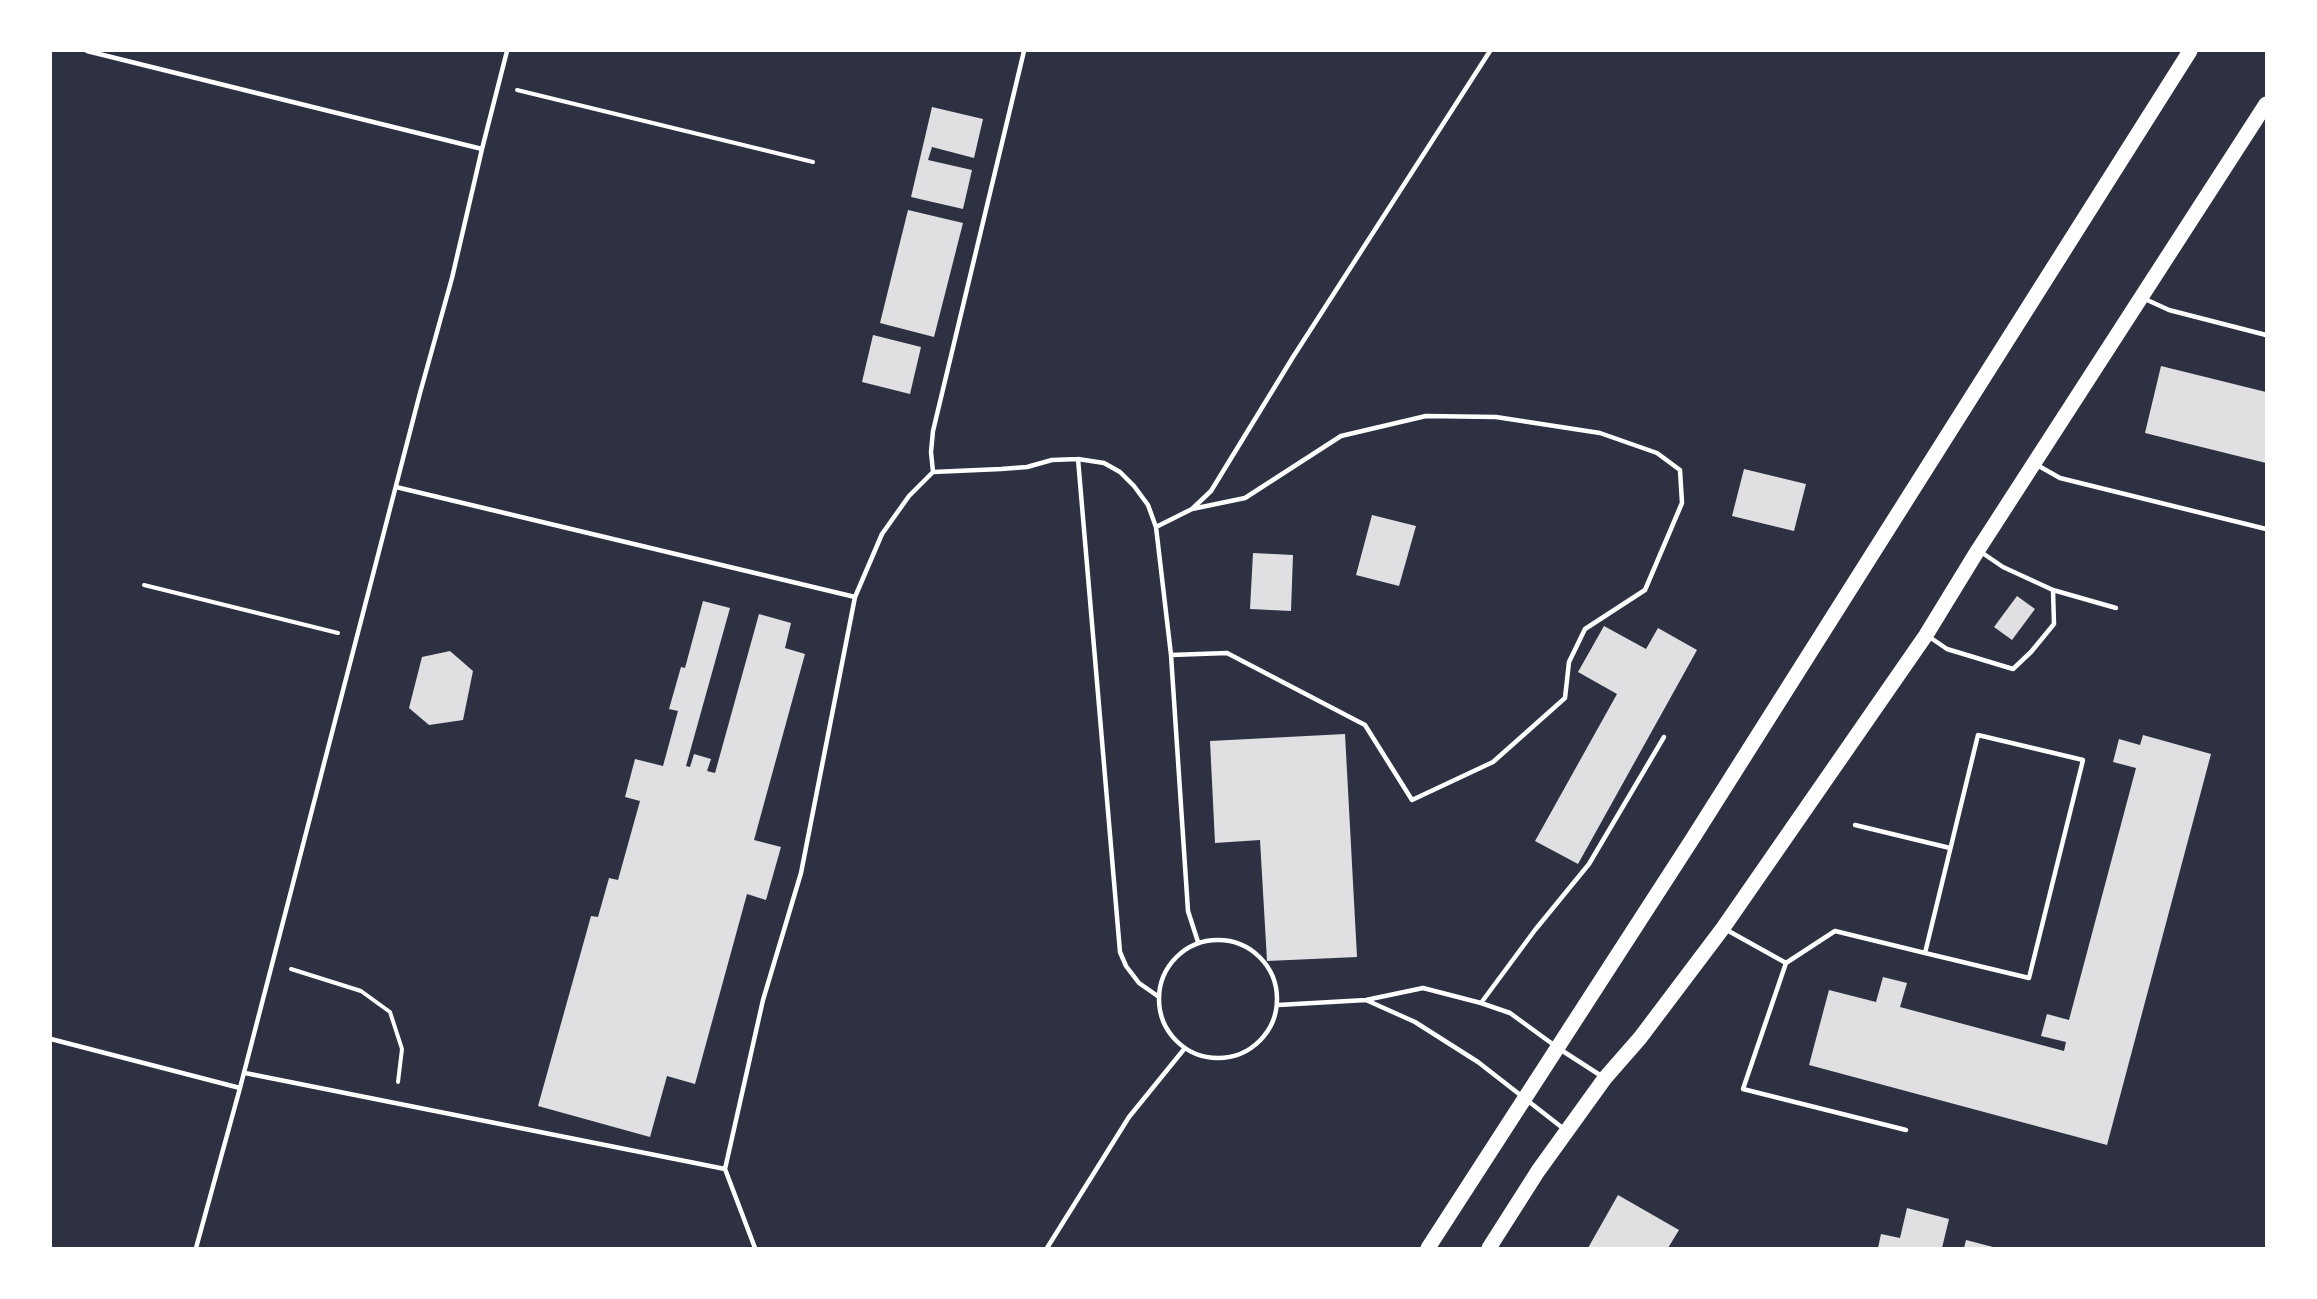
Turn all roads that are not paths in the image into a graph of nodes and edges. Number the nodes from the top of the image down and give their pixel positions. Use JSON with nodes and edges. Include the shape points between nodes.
{"nodes":[{"id":1,"x":87,"y":51,"type":"edge"},
{"id":2,"x":507,"y":51,"type":"edge"},
{"id":3,"x":1024,"y":51,"type":"edge"},
{"id":4,"x":1490,"y":51,"type":"edge"},
{"id":5,"x":2190,"y":51,"type":"edge"},
{"id":6,"x":2264,"y":111,"type":"edge"},
{"id":7,"x":482,"y":150,"type":"junction"},
{"id":8,"x":2143,"y":298,"type":"junction"},
{"id":9,"x":2266,"y":335,"type":"edge"},
{"id":10,"x":1078,"y":459,"type":"junction"},
{"id":11,"x":2035,"y":463,"type":"junction"},
{"id":12,"x":933,"y":472,"type":"junction"},
{"id":13,"x":396,"y":487,"type":"junction"},
{"id":14,"x":1192,"y":509,"type":"junction"},
{"id":15,"x":1156,"y":527,"type":"junction"},
{"id":16,"x":2266,"y":529,"type":"edge"},
{"id":17,"x":1978,"y":550,"type":"junction"},
{"id":18,"x":2053,"y":590,"type":"junction"},
{"id":19,"x":855,"y":597,"type":"junction"},
{"id":20,"x":2116,"y":608,"type":"dead end"},
{"id":21,"x":1926,"y":634,"type":"junction"},
{"id":22,"x":1171,"y":655,"type":"junction"},
{"id":23,"x":1664,"y":737,"type":"dead end"},
{"id":24,"x":1855,"y":825,"type":"dead end"},
{"id":25,"x":1950,"y":848,"type":"junction"},
{"id":26,"x":1723,"y":928,"type":"junction"},
{"id":27,"x":1198,"y":942,"type":"junction"},
{"id":28,"x":1925,"y":953,"type":"junction"},
{"id":29,"x":1786,"y":963,"type":"junction"},
{"id":30,"x":1159,"y":997,"type":"junction"},
{"id":31,"x":1366,"y":1000,"type":"junction"},
{"id":32,"x":1481,"y":1003,"type":"junction"},
{"id":33,"x":1278,"y":1005,"type":"junction"},
{"id":34,"x":51,"y":1038,"type":"edge"},
{"id":35,"x":1185,"y":1048,"type":"junction"},
{"id":36,"x":1558,"y":1048,"type":"junction"},
{"id":37,"x":245,"y":1073,"type":"junction"},
{"id":38,"x":1605,"y":1078,"type":"junction"},
{"id":39,"x":240,"y":1088,"type":"junction"},
{"id":40,"x":1524,"y":1098,"type":"junction"},
{"id":41,"x":1906,"y":1130,"type":"dead end"},
{"id":42,"x":1567,"y":1132,"type":"junction"},
{"id":43,"x":725,"y":1169,"type":"junction"},
{"id":44,"x":196,"y":1248,"type":"edge"},
{"id":45,"x":755,"y":1248,"type":"edge"},
{"id":46,"x":1047,"y":1248,"type":"edge"},
{"id":47,"x":1428,"y":1248,"type":"edge"},
{"id":48,"x":1489,"y":1248,"type":"edge"}],
"edges":[{"from":1,"to":7,"type":"lane"},
{"from":2,"to":7,"type":"lane"},
{"from":3,"to":12,"type":"lane","via":[[933,431]]},
{"from":4,"to":14,"type":"lane","via":[[1211,491]]},
{"from":5,"to":36,"type":"main road"},
{"from":6,"to":8,"type":"main road"},
{"from":7,"to":13,"type":"lane"},
{"from":8,"to":9,"type":"lane","via":[[2169,310]]},
{"from":8,"to":11,"type":"main road"},
{"from":10,"to":12,"type":"lane"},
{"from":10,"to":15,"type":"lane","via":[[1104,463],[1120,472],[1148,505]]},
{"from":10,"to":30,"type":"lane","via":[[1120,952],[1139,983]]},
{"from":11,"to":16,"type":"lane","via":[[2060,478]]},
{"from":11,"to":17,"type":"main road"},
{"from":12,"to":19,"type":"lane","via":[[909,496],[882,534]]},
{"from":13,"to":19,"type":"lane"},
{"from":13,"to":37,"type":"lane"},
{"from":14,"to":15,"type":"lane"},
{"from":14,"to":22,"type":"lane","via":[[1245,498],[1341,436],[1426,416],[1496,417],[1600,433],[1657,453],[1680,470],[1682,503],[1645,590],[1585,629],[1569,662],[1564,698],[1493,762],[1412,800],[1365,724],[1227,653]]},
{"from":15,"to":22,"type":"lane"},
{"from":17,"to":18,"type":"lane","via":[[2002,567]]},
{"from":17,"to":21,"type":"main road"},
{"from":18,"to":20,"type":"lane"},
{"from":18,"to":21,"type":"lane","via":[[2054,624],[2013,669],[1947,649]]},
{"from":19,"to":43,"type":"lane","via":[[801,873],[763,1000]]},
{"from":21,"to":26,"type":"main road"},
{"from":22,"to":27,"type":"lane","via":[[1188,911]]},
{"from":23,"to":32,"type":"lane","via":[[1588,864]]},
{"from":24,"to":25,"type":"lane"},
{"from":25,"to":28,"type":"lane"},
{"from":25,"to":28,"type":"lane","via":[[1978,735],[2083,760],[2029,978]]},
{"from":26,"to":29,"type":"lane"},
{"from":26,"to":38,"type":"main road"},
{"from":27,"to":30,"type":"lane","via":[[1180,953],[1167,968]]},
{"from":27,"to":33,"type":"lane","via":[[1218,939],[1239,943],[1256,953],[1270,969]]},
{"from":28,"to":29,"type":"lane","via":[[1835,931]]},
{"from":29,"to":41,"type":"lane","via":[[1743,1089]]},
{"from":30,"to":35,"type":"lane","via":[[1166,1028]]},
{"from":31,"to":32,"type":"lane","via":[[1423,988]]},
{"from":31,"to":33,"type":"lane"},
{"from":31,"to":40,"type":"lane","via":[[1415,1022],[1478,1062]]},
{"from":32,"to":36,"type":"lane","via":[[1510,1013]]},
{"from":33,"to":35,"type":"lane","via":[[1273,1023],[1247,1051],[1211,1058]]},
{"from":34,"to":39,"type":"lane"},
{"from":35,"to":46,"type":"lane","via":[[1129,1117]]},
{"from":36,"to":38,"type":"lane"},
{"from":36,"to":40,"type":"main road"},
{"from":37,"to":39,"type":"lane"},
{"from":37,"to":43,"type":"lane"},
{"from":38,"to":42,"type":"main road"},
{"from":39,"to":44,"type":"lane"},
{"from":40,"to":42,"type":"lane"},
{"from":40,"to":47,"type":"main road"},
{"from":42,"to":48,"type":"main road"},
{"from":43,"to":45,"type":"lane"}]}
